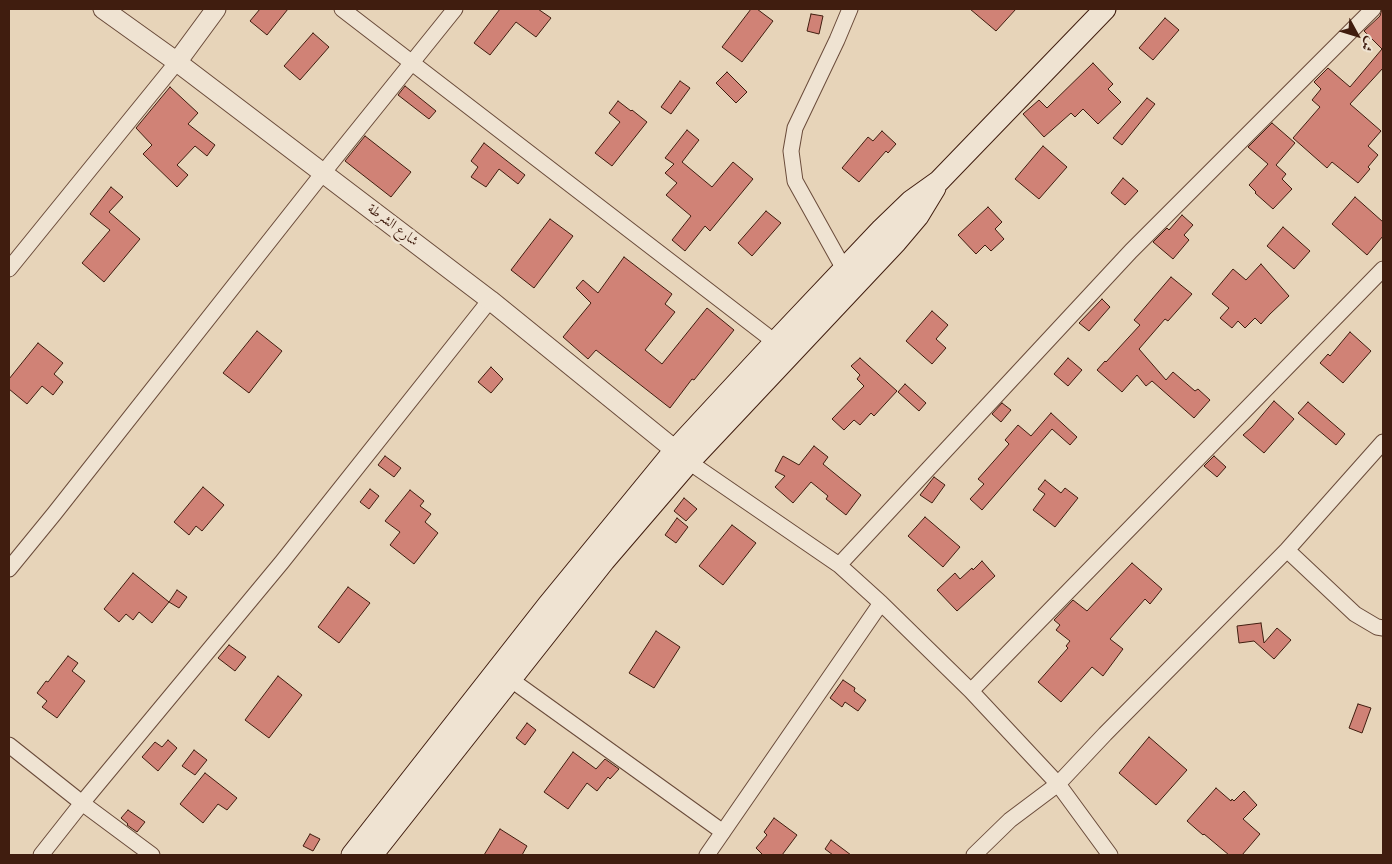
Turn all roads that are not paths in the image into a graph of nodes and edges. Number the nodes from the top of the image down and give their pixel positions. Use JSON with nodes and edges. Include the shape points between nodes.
{"nodes":[{"id":1,"x":103,"y":9,"type":"edge"},
{"id":2,"x":216,"y":9,"type":"edge"},
{"id":3,"x":342,"y":9,"type":"edge"},
{"id":4,"x":455,"y":9,"type":"edge"},
{"id":5,"x":850,"y":9,"type":"edge"},
{"id":6,"x":1105,"y":9,"type":"edge"},
{"id":7,"x":1373,"y":9,"type":"edge"},
{"id":8,"x":177,"y":62,"type":"junction"},
{"id":9,"x":411,"y":63,"type":"junction"},
{"id":10,"x":324,"y":173,"type":"junction"},
{"id":11,"x":939,"y":181,"type":"junction"},
{"id":12,"x":9,"y":269,"type":"edge"},
{"id":13,"x":844,"y":269,"type":"junction"},
{"id":14,"x":1383,"y":269,"type":"edge"},
{"id":15,"x":490,"y":300,"type":"junction"},
{"id":16,"x":775,"y":342,"type":"junction"},
{"id":17,"x":1383,"y":442,"type":"edge"},
{"id":18,"x":682,"y":456,"type":"junction"},
{"id":19,"x":1287,"y":550,"type":"junction"},
{"id":20,"x":839,"y":565,"type":"junction"},
{"id":21,"x":9,"y":569,"type":"edge"},
{"id":22,"x":881,"y":603,"type":"junction"},
{"id":23,"x":1383,"y":628,"type":"edge"},
{"id":24,"x":510,"y":679,"type":"junction"},
{"id":25,"x":971,"y":691,"type":"junction"},
{"id":26,"x":9,"y":745,"type":"edge"},
{"id":27,"x":1058,"y":784,"type":"junction"},
{"id":28,"x":82,"y":803,"type":"junction"},
{"id":29,"x":723,"y":832,"type":"junction"},
{"id":30,"x":41,"y":855,"type":"edge"},
{"id":31,"x":152,"y":855,"type":"edge"},
{"id":32,"x":352,"y":855,"type":"edge"},
{"id":33,"x":372,"y":855,"type":"edge"},
{"id":34,"x":707,"y":855,"type":"edge"},
{"id":35,"x":974,"y":855,"type":"edge"},
{"id":36,"x":1110,"y":855,"type":"edge"}],
"edges":[{"from":1,"to":8,"type":"street","name":"شارع الشرطة"},
{"from":2,"to":8,"type":"street"},
{"from":3,"to":9,"type":"street"},
{"from":4,"to":9,"type":"street"},
{"from":5,"to":13,"type":"street","via":[[795,128],[791,151],[795,182]]},
{"from":6,"to":11,"type":"main road"},
{"from":7,"to":20,"type":"street","via":[[1132,251]]},
{"from":8,"to":10,"type":"street","name":"شارع الشرطة"},
{"from":8,"to":12,"type":"street"},
{"from":9,"to":10,"type":"street"},
{"from":9,"to":16,"type":"street"},
{"from":10,"to":15,"type":"street","name":"شارع الشرطة"},
{"from":10,"to":21,"type":"street"},
{"from":11,"to":13,"type":"main road","via":[[911,201]]},
{"from":11,"to":18,"type":"main road","via":[[918,216],[901,236]]},
{"from":13,"to":16,"type":"main road"},
{"from":14,"to":25,"type":"street"},
{"from":15,"to":18,"type":"street","name":"شارع الشرطة"},
{"from":15,"to":28,"type":"street","via":[[282,562]]},
{"from":16,"to":18,"type":"main road"},
{"from":17,"to":19,"type":"street"},
{"from":18,"to":20,"type":"street"},
{"from":18,"to":24,"type":"main road"},
{"from":18,"to":32,"type":"main road","via":[[548,605]]},
{"from":19,"to":23,"type":"street","via":[[1355,614]]},
{"from":19,"to":27,"type":"street"},
{"from":20,"to":22,"type":"street"},
{"from":22,"to":25,"type":"street"},
{"from":22,"to":29,"type":"street"},
{"from":24,"to":29,"type":"street"},
{"from":24,"to":33,"type":"main road"},
{"from":25,"to":27,"type":"street"},
{"from":26,"to":28,"type":"street"},
{"from":27,"to":35,"type":"street","via":[[1010,820]]},
{"from":27,"to":36,"type":"street"},
{"from":28,"to":30,"type":"street"},
{"from":28,"to":31,"type":"street"},
{"from":29,"to":34,"type":"street"}]}
